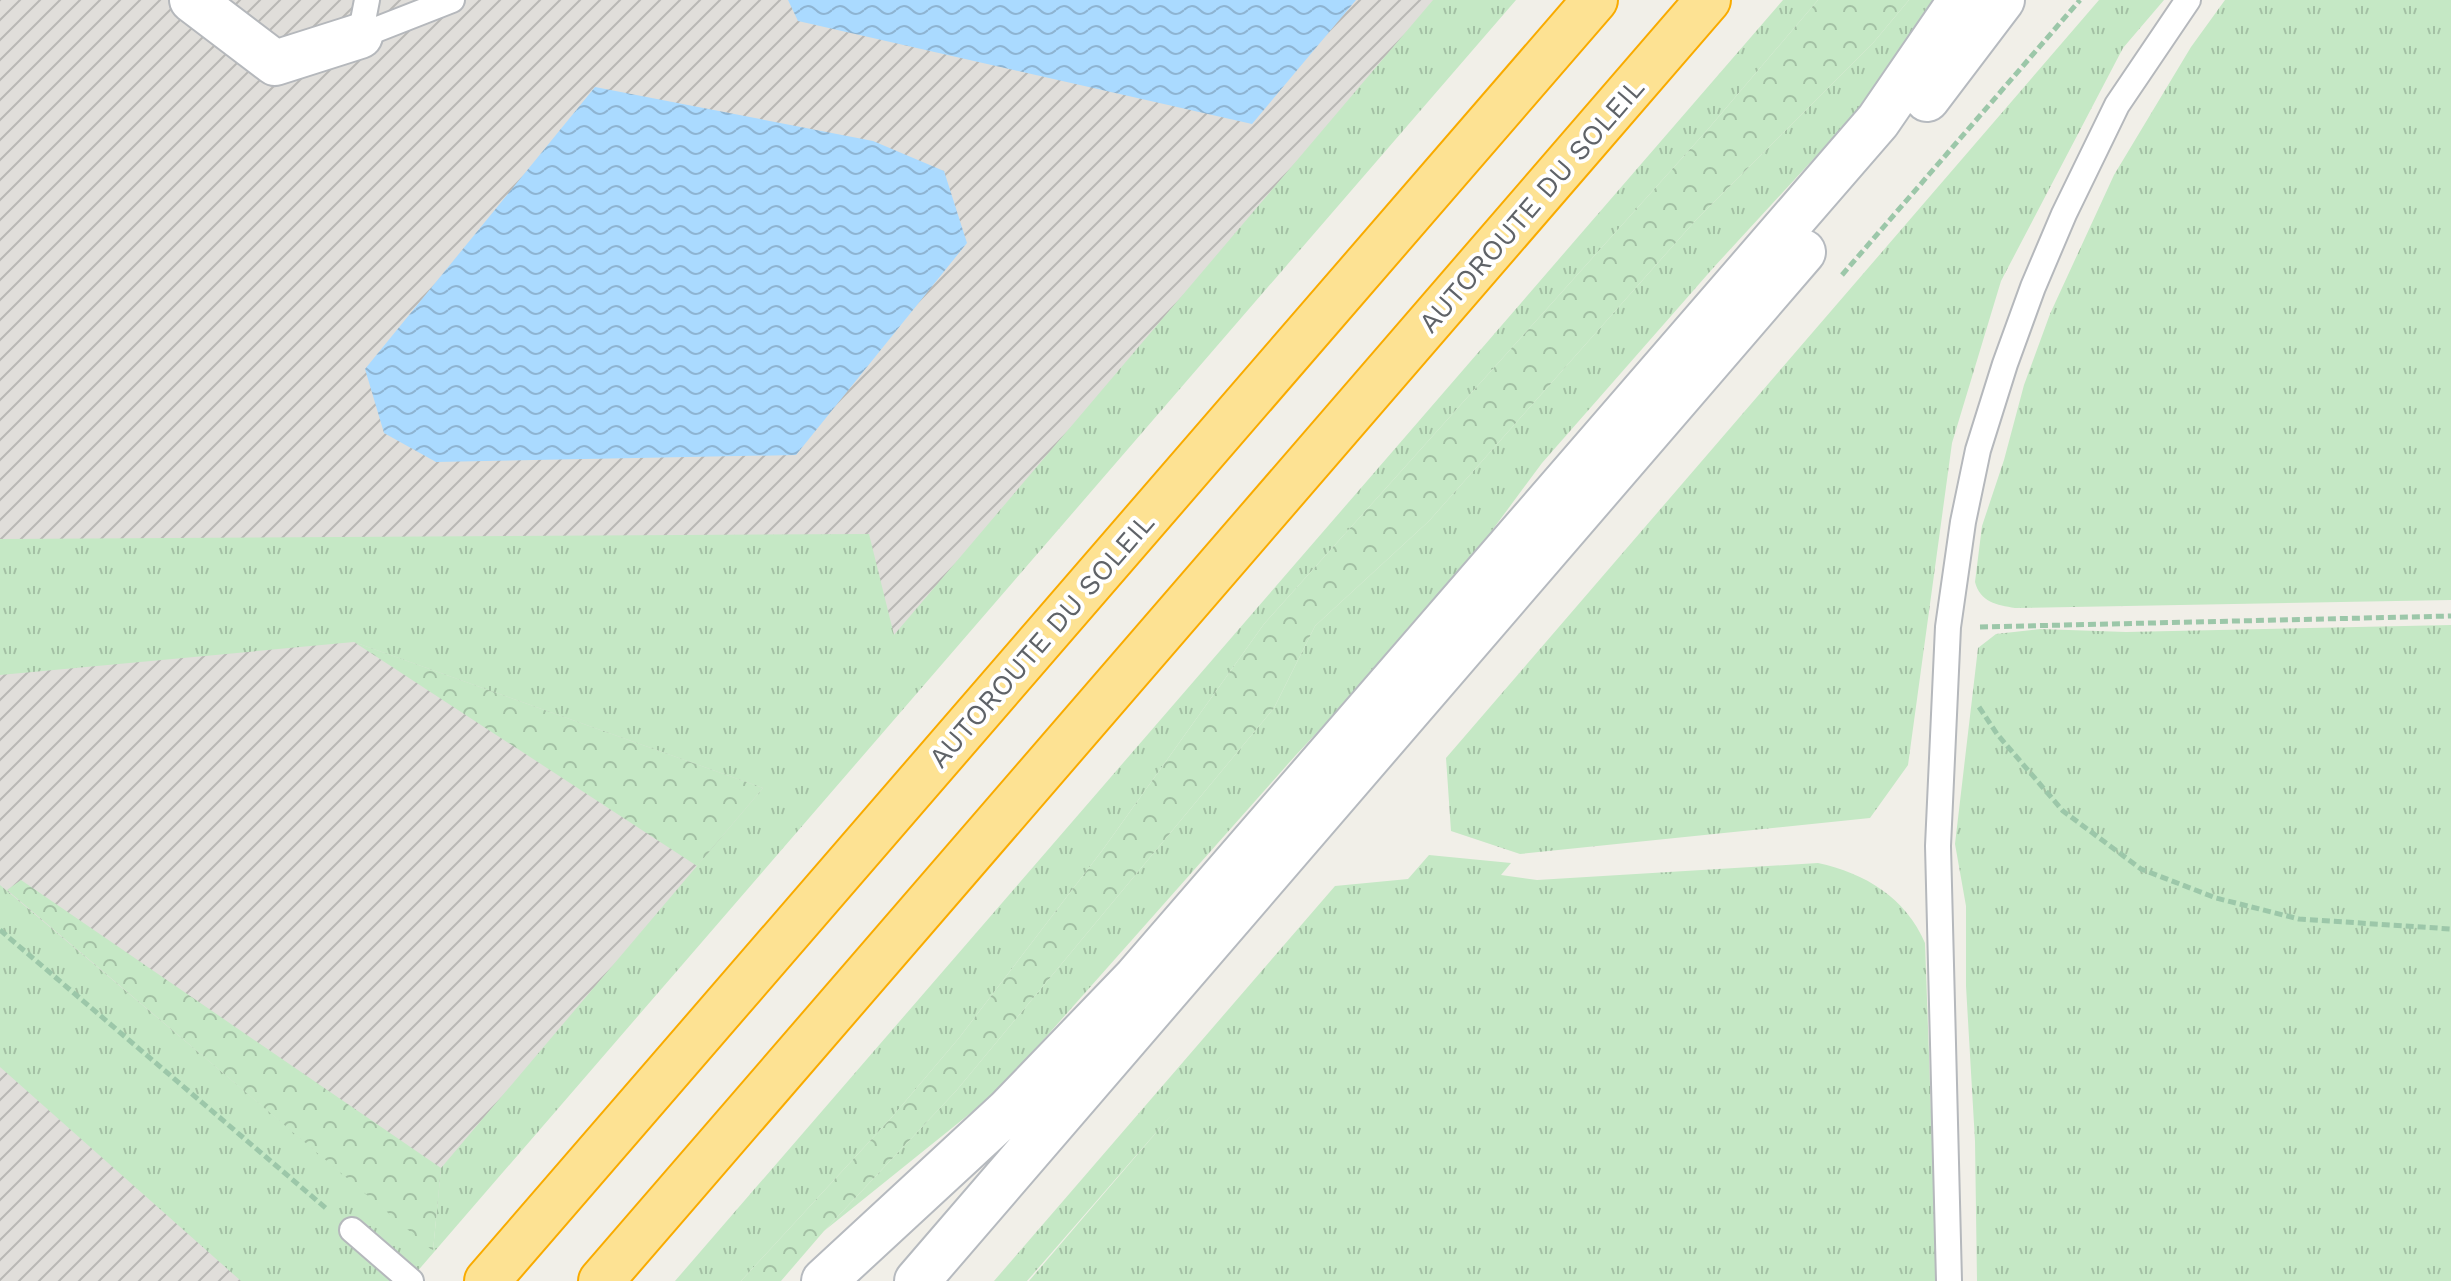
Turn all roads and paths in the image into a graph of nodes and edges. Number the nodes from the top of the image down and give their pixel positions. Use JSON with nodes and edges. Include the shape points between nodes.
{"nodes":[{"id":1,"x":192,"y":0,"type":"edge"},
{"id":2,"x":452,"y":0,"type":"edge"},
{"id":3,"x":1595,"y":0,"type":"edge"},
{"id":4,"x":1708,"y":0,"type":"edge"},
{"id":5,"x":1961,"y":0,"type":"edge"},
{"id":6,"x":2002,"y":0,"type":"edge"},
{"id":7,"x":2188,"y":0,"type":"edge"},
{"id":8,"x":364,"y":18,"type":"edge"},
{"id":9,"x":2451,"y":616,"type":"edge"},
{"id":10,"x":1948,"y":627,"type":"junction"},
{"id":11,"x":1946,"y":661,"type":"junction"},
{"id":12,"x":2451,"y":929,"type":"edge"},
{"id":13,"x":0,"y":930,"type":"edge"},
{"id":14,"x":352,"y":1230,"type":"joint"},
{"id":15,"x":411,"y":1281,"type":"edge"},
{"id":16,"x":487,"y":1281,"type":"edge"},
{"id":17,"x":601,"y":1281,"type":"edge"},
{"id":18,"x":824,"y":1281,"type":"edge"},
{"id":19,"x":917,"y":1281,"type":"edge"},
{"id":20,"x":1949,"y":1281,"type":"edge"}],
"edges":[{"from":1,"to":8,"type":"main road","via":[[275,63]]},
{"from":2,"to":8,"type":"lane"},
{"from":3,"to":16,"type":"highway","name":"AUTOROUTE DU SOLEIL"},
{"from":4,"to":17,"type":"highway","name":"AUTOROUTE DU SOLEIL"},
{"from":5,"to":18,"type":"main road","via":[[1878,121],[1136,978],[1008,1111]]},
{"from":6,"to":19,"type":"main road","via":[[1761,303]]},
{"from":7,"to":10,"type":"lane","via":[[2117,105],[2033,287],[1978,450]]},
{"from":9,"to":10,"type":"path"},
{"from":10,"to":11,"type":"lane"},
{"from":11,"to":12,"type":"path","via":[[1997,734],[2063,811],[2141,869],[2216,898],[2299,919]]},
{"from":11,"to":20,"type":"lane","via":[[1938,846]]},
{"from":13,"to":14,"type":"path"},
{"from":14,"to":15,"type":"lane"}]}
